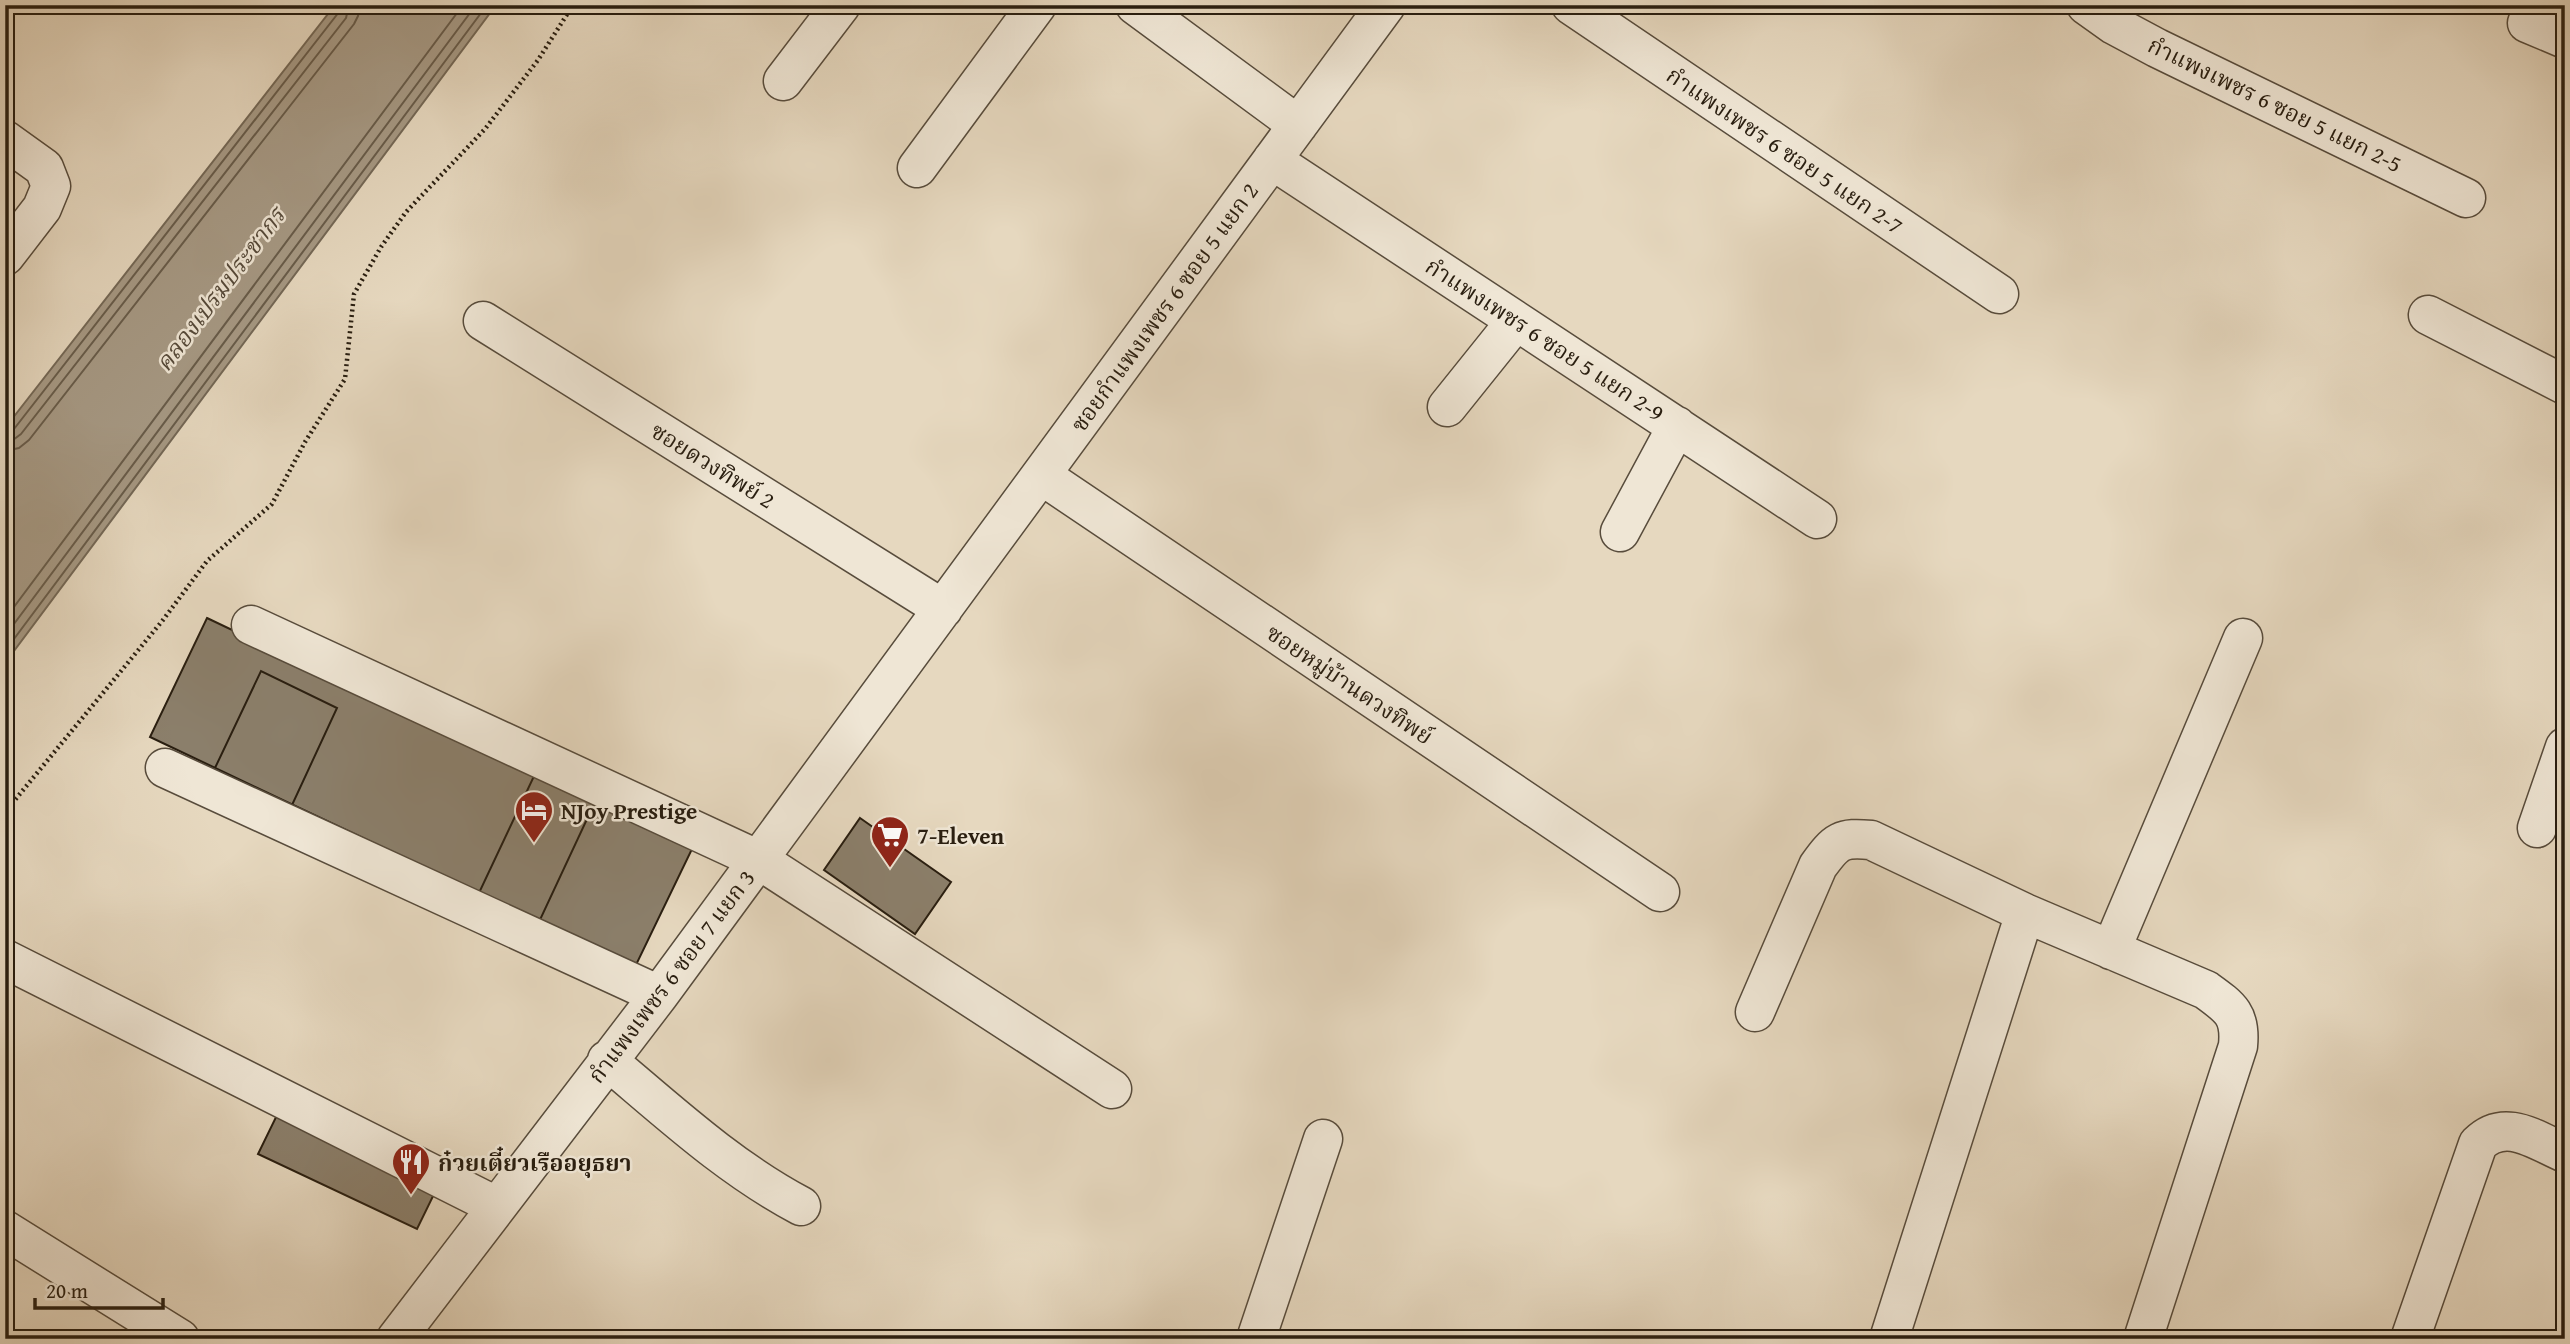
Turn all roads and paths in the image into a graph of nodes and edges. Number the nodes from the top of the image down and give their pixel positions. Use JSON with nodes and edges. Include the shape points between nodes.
{"nodes":[{"id":1,"x":573,"y":5,"type":"edge"},
{"id":2,"x":841,"y":5,"type":"edge"},
{"id":3,"x":1037,"y":5,"type":"edge"},
{"id":4,"x":1135,"y":5,"type":"edge"},
{"id":5,"x":1385,"y":5,"type":"edge"},
{"id":6,"x":1571,"y":5,"type":"edge"},
{"id":7,"x":2086,"y":5,"type":"edge"},
{"id":8,"x":2527,"y":23,"type":"dead end"},
{"id":9,"x":2565,"y":39,"type":"edge"},
{"id":10,"x":783,"y":81,"type":"dead end"},
{"id":11,"x":1298,"y":125,"type":"junction"},
{"id":12,"x":5,"y":140,"type":"edge"},
{"id":13,"x":1272,"y":160,"type":"junction"},
{"id":14,"x":917,"y":168,"type":"dead end"},
{"id":15,"x":2466,"y":198,"type":"dead end"},
{"id":16,"x":5,"y":256,"type":"edge"},
{"id":17,"x":1999,"y":294,"type":"dead end"},
{"id":18,"x":2428,"y":315,"type":"dead end"},
{"id":19,"x":483,"y":321,"type":"dead end"},
{"id":20,"x":1516,"y":321,"type":"junction"},
{"id":21,"x":2565,"y":386,"type":"edge"},
{"id":22,"x":1447,"y":407,"type":"dead end"},
{"id":23,"x":1677,"y":426,"type":"junction"},
{"id":24,"x":1041,"y":475,"type":"junction"},
{"id":25,"x":1817,"y":519,"type":"dead end"},
{"id":26,"x":1620,"y":532,"type":"dead end"},
{"id":27,"x":943,"y":609,"type":"junction"},
{"id":28,"x":251,"y":625,"type":"dead end"},
{"id":29,"x":2242,"y":638,"type":"dead end"},
{"id":30,"x":2565,"y":747,"type":"edge"},
{"id":31,"x":165,"y":768,"type":"dead end"},
{"id":32,"x":5,"y":811,"type":"edge"},
{"id":33,"x":2537,"y":828,"type":"dead end"},
{"id":34,"x":758,"y":860,"type":"junction"},
{"id":35,"x":1660,"y":892,"type":"dead end"},
{"id":36,"x":2025,"y":914,"type":"junction"},
{"id":37,"x":2112,"y":950,"type":"junction"},
{"id":38,"x":5,"y":959,"type":"edge"},
{"id":39,"x":659,"y":995,"type":"junction"},
{"id":40,"x":1755,"y":1013,"type":"dead end"},
{"id":41,"x":607,"y":1060,"type":"junction"},
{"id":42,"x":1112,"y":1088,"type":"dead end"},
{"id":43,"x":1323,"y":1139,"type":"dead end"},
{"id":44,"x":2565,"y":1153,"type":"edge"},
{"id":45,"x":496,"y":1206,"type":"junction"},
{"id":46,"x":801,"y":1206,"type":"dead end"},
{"id":47,"x":5,"y":1230,"type":"edge"},
{"id":48,"x":414,"y":1333,"type":"edge"},
{"id":49,"x":180,"y":1339,"type":"edge"},
{"id":50,"x":1256,"y":1339,"type":"edge"},
{"id":51,"x":1889,"y":1339,"type":"edge"},
{"id":52,"x":2143,"y":1339,"type":"edge"},
{"id":53,"x":2410,"y":1339,"type":"edge"}],
"edges":[{"from":1,"to":32,"type":"path","via":[[485,129],[406,212],[381,247],[354,294],[345,379],[272,504],[207,561]]},
{"from":2,"to":10,"type":"street"},
{"from":3,"to":14,"type":"street"},
{"from":4,"to":11,"type":"street"},
{"from":5,"to":11,"type":"street","name":"ซอยกำแพงเพชร 6 ซอย 5 แยก 2"},
{"from":6,"to":17,"type":"street","name":"กำแพงเพชร 6 ซอย 5 แยก 2-7"},
{"from":7,"to":15,"type":"street","name":"กำแพงเพชร 6 ซอย 5 แยก 2-5","via":[[2157,48]]},
{"from":8,"to":9,"type":"street"},
{"from":11,"to":13,"type":"street","name":"ซอยกำแพงเพชร 6 ซอย 5 แยก 2"},
{"from":12,"to":16,"type":"street","via":[[44,167],[51,186],[42,208]]},
{"from":13,"to":20,"type":"street","name":"กำแพงเพชร 6 ซอย 5 แยก 2-9"},
{"from":13,"to":24,"type":"street","name":"ซอยกำแพงเพชร 6 ซอย 5 แยก 2"},
{"from":18,"to":21,"type":"street"},
{"from":19,"to":27,"type":"street","name":"ซอยดวงทิพย์ 2"},
{"from":20,"to":22,"type":"street"},
{"from":20,"to":23,"type":"street","name":"กำแพงเพชร 6 ซอย 5 แยก 2-9"},
{"from":23,"to":25,"type":"street","name":"กำแพงเพชร 6 ซอย 5 แยก 2-9"},
{"from":23,"to":26,"type":"street"},
{"from":24,"to":27,"type":"street","name":"ซอยกำแพงเพชร 6 ซอย 5 แยก 2"},
{"from":24,"to":35,"type":"street","name":"ซอยหมู่บ้านดวงทิพย์"},
{"from":27,"to":34,"type":"street","name":"กำแพงเพชร 6 ซอย 7 แยก 3"},
{"from":28,"to":34,"type":"street"},
{"from":29,"to":37,"type":"street"},
{"from":30,"to":33,"type":"street"},
{"from":31,"to":39,"type":"street"},
{"from":34,"to":39,"type":"street","name":"กำแพงเพชร 6 ซอย 7 แยก 3"},
{"from":34,"to":42,"type":"street"},
{"from":36,"to":37,"type":"street"},
{"from":36,"to":40,"type":"street","via":[[1871,840],[1849,838],[1833,845],[1818,866]]},
{"from":36,"to":51,"type":"street"},
{"from":37,"to":52,"type":"street","via":[[2206,990],[2234,1014],[2240,1030]]},
{"from":38,"to":45,"type":"street"},
{"from":39,"to":41,"type":"street","name":"กำแพงเพชร 6 ซอย 7 แยก 3"},
{"from":41,"to":45,"type":"street","name":"กำแพงเพชร 6 ซอย 7 แยก 3"},
{"from":41,"to":46,"type":"street","via":[[752,1178]]},
{"from":43,"to":50,"type":"street"},
{"from":44,"to":53,"type":"street","via":[[2511,1130],[2488,1134],[2478,1144]]},
{"from":45,"to":48,"type":"street","name":"กำแพงเพชร 6 ซอย 7 แยก 3"},
{"from":47,"to":49,"type":"street"}]}
